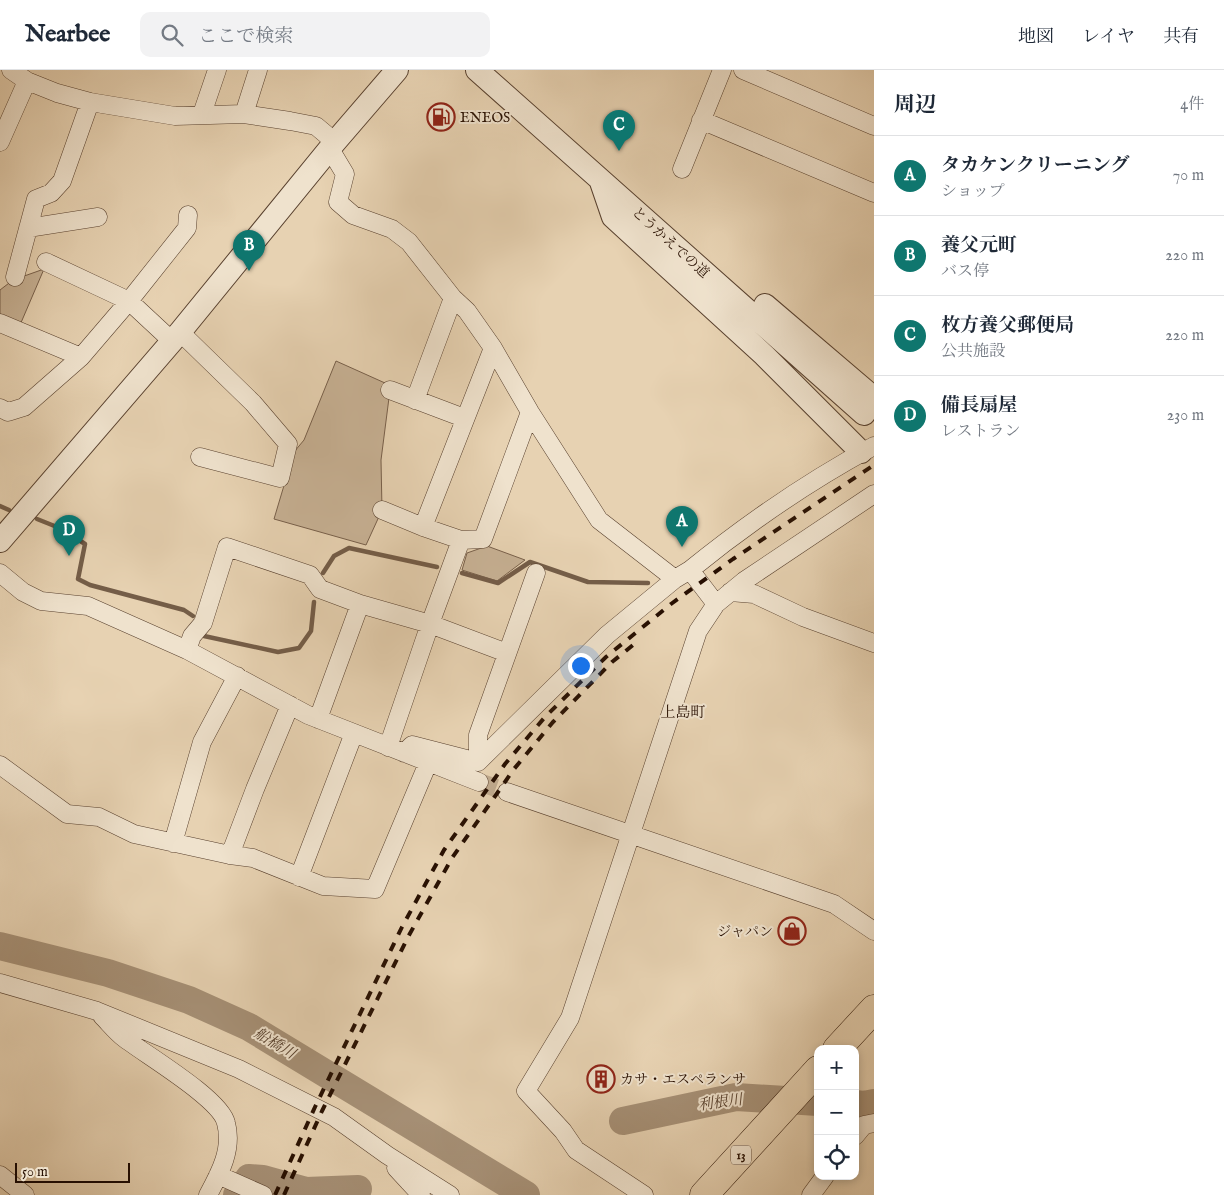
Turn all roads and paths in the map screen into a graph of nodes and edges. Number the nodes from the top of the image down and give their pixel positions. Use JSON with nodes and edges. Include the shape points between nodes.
{"nodes":[{"id":1,"x":11,"y":70,"type":"edge"},
{"id":2,"x":217,"y":70,"type":"edge"},
{"id":3,"x":258,"y":70,"type":"edge"},
{"id":4,"x":397,"y":70,"type":"edge"},
{"id":5,"x":477,"y":70,"type":"edge"},
{"id":6,"x":722,"y":70,"type":"edge"},
{"id":7,"x":743,"y":70,"type":"edge"},
{"id":8,"x":27,"y":81,"type":"junction"},
{"id":9,"x":90,"y":102,"type":"junction"},
{"id":10,"x":202,"y":114,"type":"junction"},
{"id":11,"x":244,"y":114,"type":"junction"},
{"id":12,"x":701,"y":120,"type":"junction"},
{"id":13,"x":874,"y":126,"type":"edge"},
{"id":14,"x":0,"y":142,"type":"edge"},
{"id":15,"x":332,"y":145,"type":"junction"},
{"id":16,"x":682,"y":169,"type":"dead end"},
{"id":17,"x":600,"y":179,"type":"junction"},
{"id":18,"x":874,"y":193,"type":"edge"},
{"id":19,"x":188,"y":215,"type":"dead end"},
{"id":20,"x":98,"y":217,"type":"dead end"},
{"id":21,"x":28,"y":228,"type":"junction"},
{"id":22,"x":46,"y":262,"type":"dead end"},
{"id":23,"x":15,"y":277,"type":"dead end"},
{"id":24,"x":453,"y":298,"type":"junction"},
{"id":25,"x":129,"y":301,"type":"junction"},
{"id":26,"x":0,"y":323,"type":"edge"},
{"id":27,"x":176,"y":337,"type":"junction"},
{"id":28,"x":493,"y":348,"type":"junction"},
{"id":29,"x":81,"y":357,"type":"junction"},
{"id":30,"x":390,"y":390,"type":"dead end"},
{"id":31,"x":415,"y":400,"type":"junction"},
{"id":32,"x":869,"y":406,"type":"edge"},
{"id":33,"x":0,"y":408,"type":"edge"},
{"id":34,"x":530,"y":412,"type":"junction"},
{"id":35,"x":464,"y":418,"type":"junction"},
{"id":36,"x":868,"y":449,"type":"edge"},
{"id":37,"x":200,"y":457,"type":"dead end"},
{"id":38,"x":874,"y":494,"type":"edge"},
{"id":39,"x":382,"y":510,"type":"dead end"},
{"id":40,"x":423,"y":527,"type":"junction"},
{"id":41,"x":461,"y":540,"type":"junction"},
{"id":42,"x":0,"y":541,"type":"edge"},
{"id":43,"x":690,"y":570,"type":"junction"},
{"id":44,"x":536,"y":572,"type":"dead end"},
{"id":45,"x":0,"y":573,"type":"edge"},
{"id":46,"x":675,"y":580,"type":"junction"},
{"id":47,"x":730,"y":592,"type":"junction"},
{"id":48,"x":360,"y":604,"type":"junction"},
{"id":49,"x":716,"y":604,"type":"junction"},
{"id":50,"x":430,"y":624,"type":"junction"},
{"id":51,"x":874,"y":643,"type":"edge"},
{"id":52,"x":187,"y":650,"type":"junction"},
{"id":53,"x":507,"y":653,"type":"junction"},
{"id":54,"x":237,"y":676,"type":"junction"},
{"id":55,"x":290,"y":705,"type":"junction"},
{"id":56,"x":318,"y":719,"type":"junction"},
{"id":57,"x":354,"y":733,"type":"junction"},
{"id":58,"x":396,"y":750,"type":"junction"},
{"id":59,"x":478,"y":762,"type":"junction"},
{"id":60,"x":428,"y":763,"type":"junction"},
{"id":61,"x":0,"y":765,"type":"edge"},
{"id":62,"x":479,"y":782,"type":"tunnel mouth"},
{"id":63,"x":506,"y":792,"type":"tunnel mouth"},
{"id":64,"x":630,"y":835,"type":"junction"},
{"id":65,"x":173,"y":843,"type":"junction"},
{"id":66,"x":230,"y":855,"type":"junction"},
{"id":67,"x":299,"y":877,"type":"junction"},
{"id":68,"x":874,"y":931,"type":"edge"},
{"id":69,"x":0,"y":983,"type":"edge"},
{"id":70,"x":874,"y":1009,"type":"edge"},
{"id":71,"x":97,"y":1011,"type":"junction"},
{"id":72,"x":842,"y":1045,"type":"edge"},
{"id":73,"x":811,"y":1078,"type":"edge"},
{"id":74,"x":874,"y":1123,"type":"edge"},
{"id":75,"x":856,"y":1135,"type":"edge"},
{"id":76,"x":387,"y":1155,"type":"junction"},
{"id":77,"x":0,"y":1175,"type":"edge"},
{"id":78,"x":218,"y":1176,"type":"junction"},
{"id":79,"x":822,"y":1180,"type":"edge"},
{"id":80,"x":25,"y":1195,"type":"edge"},
{"id":81,"x":208,"y":1195,"type":"edge"},
{"id":82,"x":263,"y":1195,"type":"edge"},
{"id":83,"x":421,"y":1195,"type":"edge"},
{"id":84,"x":450,"y":1195,"type":"edge"},
{"id":85,"x":644,"y":1195,"type":"edge"},
{"id":86,"x":704,"y":1195,"type":"edge"},
{"id":87,"x":811,"y":1195,"type":"edge"}],
"edges":[{"from":1,"to":8,"type":"street"},
{"from":2,"to":10,"type":"street"},
{"from":3,"to":11,"type":"street"},
{"from":4,"to":15,"type":"street"},
{"from":5,"to":17,"type":"street","name":"とうかえでの道"},
{"from":6,"to":12,"type":"street"},
{"from":7,"to":13,"type":"street"},
{"from":8,"to":9,"type":"street"},
{"from":8,"to":14,"type":"street"},
{"from":9,"to":10,"type":"street","via":[[175,116]]},
{"from":9,"to":21,"type":"street","via":[[62,181],[51,193],[36,199]]},
{"from":10,"to":11,"type":"street"},
{"from":11,"to":15,"type":"street","via":[[316,126]]},
{"from":12,"to":16,"type":"street"},
{"from":12,"to":18,"type":"street"},
{"from":15,"to":24,"type":"street","via":[[345,174],[338,202],[353,215],[392,229],[409,242]]},
{"from":15,"to":27,"type":"street"},
{"from":17,"to":32,"type":"street","name":"とうかえでの道"},
{"from":17,"to":36,"type":"street","via":[[613,217]]},
{"from":19,"to":25,"type":"street","via":[[187,228]]},
{"from":20,"to":21,"type":"street"},
{"from":21,"to":23,"type":"street"},
{"from":22,"to":25,"type":"street"},
{"from":24,"to":28,"type":"street","via":[[467,311]]},
{"from":24,"to":31,"type":"street"},
{"from":25,"to":27,"type":"street"},
{"from":25,"to":29,"type":"street"},
{"from":26,"to":29,"type":"street"},
{"from":27,"to":37,"type":"street","via":[[253,403],[288,444],[280,478]]},
{"from":27,"to":42,"type":"street"},
{"from":28,"to":34,"type":"street"},
{"from":28,"to":35,"type":"street"},
{"from":29,"to":33,"type":"street","via":[[24,407],[8,412]]},
{"from":30,"to":31,"type":"street"},
{"from":31,"to":35,"type":"street"},
{"from":34,"to":41,"type":"street","via":[[483,538]]},
{"from":34,"to":46,"type":"street","via":[[599,520]]},
{"from":35,"to":40,"type":"street"},
{"from":36,"to":43,"type":"street","via":[[797,491]]},
{"from":38,"to":47,"type":"street"},
{"from":39,"to":40,"type":"street"},
{"from":40,"to":41,"type":"street"},
{"from":41,"to":50,"type":"street"},
{"from":43,"to":46,"type":"street"},
{"from":43,"to":49,"type":"street"},
{"from":44,"to":53,"type":"street"},
{"from":45,"to":52,"type":"street","via":[[23,592],[41,601],[88,606]]},
{"from":46,"to":59,"type":"street","via":[[607,635]]},
{"from":47,"to":49,"type":"street"},
{"from":47,"to":51,"type":"street","via":[[754,594],[803,617]]},
{"from":48,"to":50,"type":"street"},
{"from":48,"to":52,"type":"street","via":[[320,589],[310,575],[227,548],[203,623],[192,636]]},
{"from":48,"to":56,"type":"street"},
{"from":49,"to":64,"type":"street","via":[[698,631]]},
{"from":50,"to":53,"type":"street"},
{"from":50,"to":58,"type":"street"},
{"from":52,"to":54,"type":"street"},
{"from":53,"to":59,"type":"street","via":[[478,735]]},
{"from":54,"to":55,"type":"street"},
{"from":54,"to":65,"type":"street","via":[[202,742]]},
{"from":55,"to":56,"type":"street"},
{"from":55,"to":66,"type":"street"},
{"from":56,"to":57,"type":"street"},
{"from":57,"to":58,"type":"street"},
{"from":57,"to":67,"type":"street"},
{"from":58,"to":59,"type":"street","via":[[412,745]]},
{"from":58,"to":60,"type":"street"},
{"from":60,"to":62,"type":"street"},
{"from":60,"to":67,"type":"street","via":[[375,889],[323,886]]},
{"from":61,"to":65,"type":"street","via":[[67,814],[98,817],[134,834]]},
{"from":63,"to":64,"type":"street"},
{"from":64,"to":68,"type":"street","via":[[834,904]]},
{"from":64,"to":85,"type":"street","via":[[570,1018],[526,1091],[576,1150]]},
{"from":65,"to":66,"type":"street"},
{"from":66,"to":67,"type":"street","via":[[253,858]]},
{"from":69,"to":71,"type":"street"},
{"from":70,"to":72,"type":"main road"},
{"from":71,"to":76,"type":"street","via":[[247,1073],[334,1117]]},
{"from":71,"to":78,"type":"street","via":[[123,1037],[212,1102],[226,1120],[226,1155]]},
{"from":73,"to":86,"type":"main road","number":"13"},
{"from":74,"to":75,"type":"street","via":[[864,1125]]},
{"from":76,"to":83,"type":"street"},
{"from":76,"to":84,"type":"street"},
{"from":77,"to":80,"type":"street"},
{"from":78,"to":81,"type":"street"},
{"from":78,"to":82,"type":"street"},
{"from":79,"to":87,"type":"street"}]}
